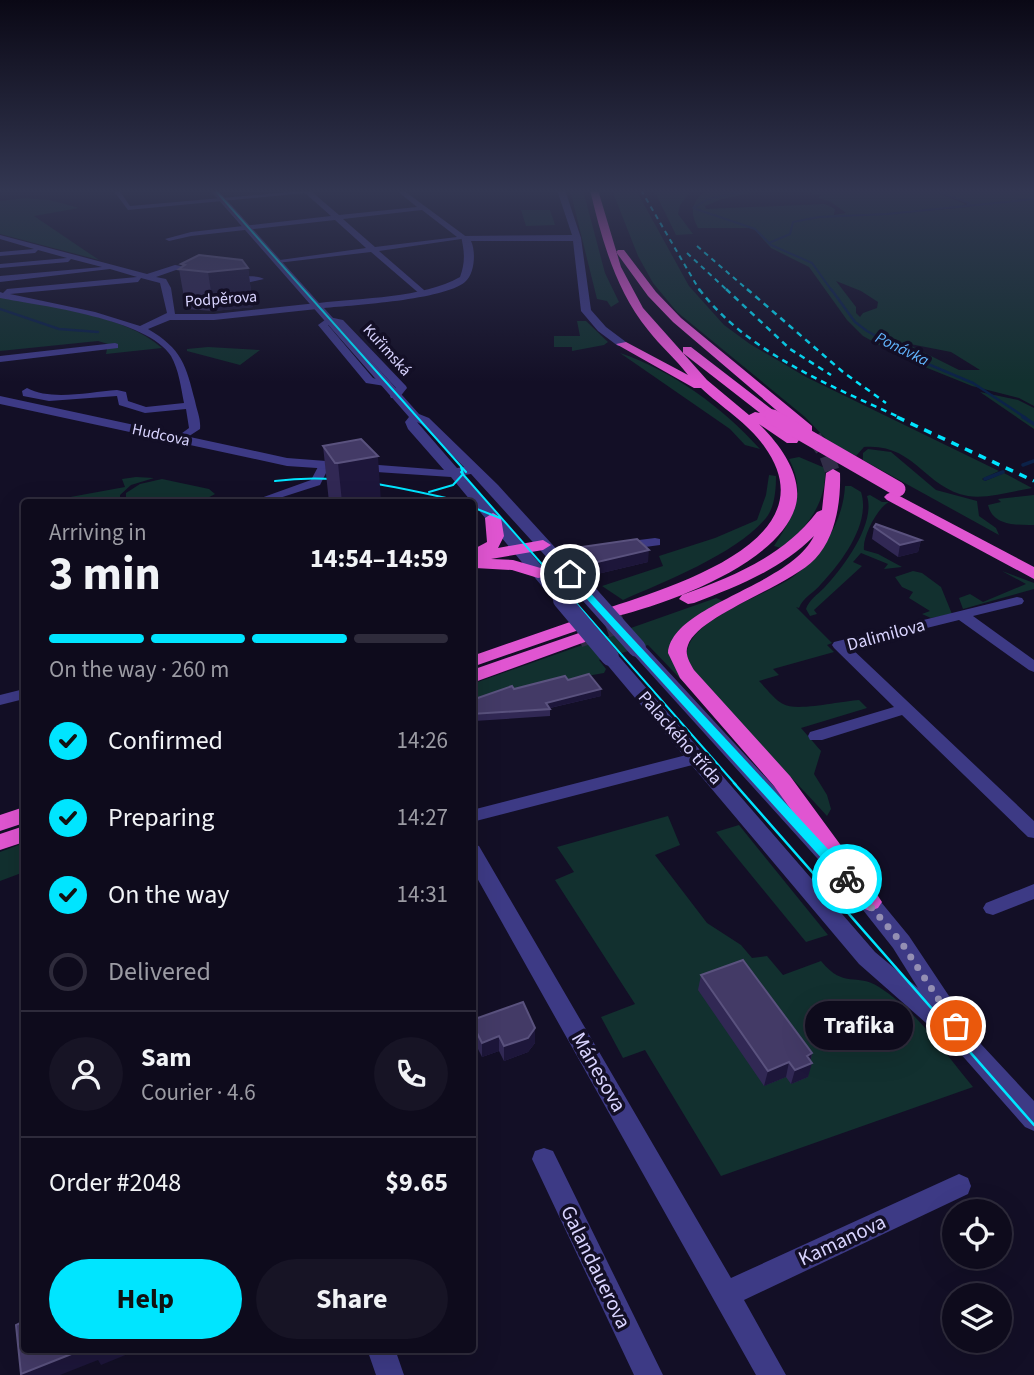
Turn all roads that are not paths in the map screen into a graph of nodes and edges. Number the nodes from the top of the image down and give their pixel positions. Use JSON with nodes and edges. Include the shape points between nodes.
{"nodes":[{"id":1,"x":63,"y":254,"type":"edge"},
{"id":2,"x":271,"y":254,"type":"edge"},
{"id":3,"x":332,"y":254,"type":"edge"},
{"id":4,"x":379,"y":254,"type":"edge"},
{"id":5,"x":470,"y":254,"type":"edge"},
{"id":6,"x":579,"y":254,"type":"edge"},
{"id":7,"x":611,"y":254,"type":"edge"},
{"id":8,"x":622,"y":254,"type":"edge"},
{"id":9,"x":623,"y":254,"type":"edge"},
{"id":10,"x":81,"y":259,"type":"junction"},
{"id":11,"x":277,"y":261,"type":"junction"},
{"id":12,"x":144,"y":264,"type":"dead end"},
{"id":13,"x":0,"y":266,"type":"edge"},
{"id":14,"x":115,"y":268,"type":"junction"},
{"id":15,"x":167,"y":270,"type":"junction"},
{"id":16,"x":154,"y":277,"type":"junction"},
{"id":17,"x":0,"y":279,"type":"edge"},
{"id":18,"x":260,"y":279,"type":"dead end"},
{"id":19,"x":421,"y":292,"type":"junction"},
{"id":20,"x":0,"y":294,"type":"edge"},
{"id":21,"x":317,"y":306,"type":"junction"},
{"id":22,"x":169,"y":317,"type":"junction"},
{"id":23,"x":329,"y":320,"type":"junction"},
{"id":24,"x":142,"y":328,"type":"junction"},
{"id":25,"x":622,"y":344,"type":"joint"},
{"id":26,"x":115,"y":346,"type":"dead end"},
{"id":27,"x":0,"y":359,"type":"edge"},
{"id":28,"x":683,"y":360,"type":"junction"},
{"id":29,"x":27,"y":391,"type":"dead end"},
{"id":30,"x":396,"y":396,"type":"junction"},
{"id":31,"x":721,"y":399,"type":"junction"},
{"id":32,"x":0,"y":400,"type":"edge"},
{"id":33,"x":189,"y":406,"type":"junction"},
{"id":34,"x":769,"y":414,"type":"joint"},
{"id":35,"x":415,"y":417,"type":"junction"},
{"id":36,"x":807,"y":429,"type":"tunnel mouth"},
{"id":37,"x":180,"y":439,"type":"junction"},
{"id":38,"x":790,"y":439,"type":"junction"},
{"id":39,"x":323,"y":467,"type":"junction"},
{"id":40,"x":473,"y":470,"type":"junction"},
{"id":41,"x":455,"y":473,"type":"junction"},
{"id":42,"x":833,"y":473,"type":"tunnel mouth"},
{"id":43,"x":895,"y":493,"type":"junction"},
{"id":44,"x":265,"y":499,"type":"edge"},
{"id":45,"x":829,"y":501,"type":"junction"},
{"id":46,"x":493,"y":518,"type":"junction"},
{"id":47,"x":655,"y":542,"type":"dead end"},
{"id":48,"x":517,"y":550,"type":"junction"},
{"id":49,"x":548,"y":550,"type":"junction"},
{"id":50,"x":476,"y":555,"type":"edge"},
{"id":51,"x":476,"y":557,"type":"edge"},
{"id":52,"x":1034,"y":561,"type":"edge"},
{"id":53,"x":476,"y":563,"type":"edge"},
{"id":54,"x":476,"y":564,"type":"edge"},
{"id":55,"x":538,"y":573,"type":"junction"},
{"id":56,"x":1034,"y":574,"type":"edge"},
{"id":57,"x":1017,"y":601,"type":"dead end"},
{"id":58,"x":961,"y":614,"type":"junction"},
{"id":59,"x":530,"y":642,"type":"junction"},
{"id":60,"x":476,"y":654,"type":"edge"},
{"id":61,"x":476,"y":661,"type":"edge"},
{"id":62,"x":1034,"y":667,"type":"edge"},
{"id":63,"x":476,"y":675,"type":"edge"},
{"id":64,"x":21,"y":695,"type":"edge"},
{"id":65,"x":0,"y":700,"type":"edge"},
{"id":66,"x":905,"y":709,"type":"junction"},
{"id":67,"x":816,"y":736,"type":"dead end"},
{"id":68,"x":698,"y":758,"type":"junction"},
{"id":69,"x":476,"y":815,"type":"edge"},
{"id":70,"x":21,"y":816,"type":"edge"},
{"id":71,"x":0,"y":823,"type":"edge"},
{"id":72,"x":1034,"y":832,"type":"edge"},
{"id":73,"x":21,"y":835,"type":"edge"},
{"id":74,"x":0,"y":842,"type":"edge"},
{"id":75,"x":476,"y":858,"type":"edge"},
{"id":76,"x":1034,"y":891,"type":"edge"},
{"id":77,"x":870,"y":902,"type":"junction"},
{"id":78,"x":993,"y":908,"type":"dead end"},
{"id":79,"x":968,"y":1045,"type":"junction"},
{"id":80,"x":1034,"y":1119,"type":"edge"},
{"id":81,"x":544,"y":1159,"type":"dead end"},
{"id":82,"x":959,"y":1186,"type":"dead end"},
{"id":83,"x":726,"y":1294,"type":"junction"},
{"id":84,"x":382,"y":1353,"type":"edge"},
{"id":85,"x":390,"y":1375,"type":"edge"},
{"id":86,"x":649,"y":1375,"type":"edge"},
{"id":87,"x":772,"y":1375,"type":"edge"}],
"edges":[{"from":1,"to":10,"type":"street","name":"Podpěrova"},
{"from":2,"to":11,"type":"street","name":"Kuřimská"},
{"from":3,"to":11,"type":"street"},
{"from":4,"to":19,"type":"street"},
{"from":5,"to":19,"type":"street","via":[[463,279]]},
{"from":6,"to":25,"type":"street","via":[[586,311]]},
{"from":7,"to":28,"type":"highway","via":[[642,316]]},
{"from":8,"to":34,"type":"highway","via":[[639,293],[672,336]]},
{"from":9,"to":36,"type":"highway","via":[[677,320]]},
{"from":10,"to":13,"type":"street"},
{"from":10,"to":14,"type":"street","name":"Podpěrova"},
{"from":11,"to":21,"type":"street","name":"Kuřimská"},
{"from":12,"to":15,"type":"street"},
{"from":14,"to":16,"type":"street","name":"Podpěrova"},
{"from":14,"to":17,"type":"street"},
{"from":15,"to":16,"type":"street"},
{"from":15,"to":16,"type":"street","name":"Podpěrova","via":[[184,277]]},
{"from":15,"to":18,"type":"street","via":[[180,267],[242,281]]},
{"from":16,"to":20,"type":"street"},
{"from":16,"to":22,"type":"street","name":"Podpěrova","via":[[167,288]]},
{"from":19,"to":21,"type":"street"},
{"from":20,"to":24,"type":"street"},
{"from":21,"to":22,"type":"street","name":"Podpěrova"},
{"from":21,"to":23,"type":"street","name":"Kuřimská"},
{"from":22,"to":24,"type":"street","name":"Podpěrova"},
{"from":23,"to":30,"type":"street","name":"Kuřimská"},
{"from":23,"to":30,"type":"street","name":"Kuřimská","via":[[340,322],[402,388]]},
{"from":24,"to":33,"type":"street","via":[[167,344],[176,357]]},
{"from":25,"to":31,"type":"highway"},
{"from":26,"to":27,"type":"street"},
{"from":28,"to":31,"type":"highway","via":[[694,377]]},
{"from":28,"to":38,"type":"highway"},
{"from":29,"to":33,"type":"street","via":[[49,398],[117,393],[122,394],[123,403],[145,410]]},
{"from":30,"to":35,"type":"street","name":"Palackého třída"},
{"from":31,"to":38,"type":"highway"},
{"from":31,"to":45,"type":"highway","via":[[765,438],[780,459],[789,484],[783,514],[761,545],[736,563],[622,616],[731,583],[776,560],[813,530]]},
{"from":32,"to":37,"type":"street","name":"Hudcova"},
{"from":33,"to":37,"type":"street","via":[[194,429]]},
{"from":34,"to":43,"type":"highway","bridge":true},
{"from":35,"to":40,"type":"street","name":"Palackého třída","via":[[425,421]]},
{"from":35,"to":41,"type":"street","name":"Palackého třída","via":[[412,426]]},
{"from":37,"to":39,"type":"street","name":"Hudcova"},
{"from":38,"to":43,"type":"highway"},
{"from":39,"to":41,"type":"street","name":"Hudcova"},
{"from":39,"to":44,"type":"street","via":[[316,482]]},
{"from":40,"to":41,"type":"street","name":"Hudcova"},
{"from":40,"to":49,"type":"street","name":"Palackého třída"},
{"from":41,"to":46,"type":"street","name":"Palackého třída"},
{"from":42,"to":45,"type":"highway"},
{"from":43,"to":52,"type":"highway"},
{"from":43,"to":56,"type":"highway"},
{"from":45,"to":77,"type":"highway","via":[[824,535],[800,565],[696,624],[680,641],[677,652],[687,674],[782,781]]},
{"from":46,"to":48,"type":"street","name":"Palackého třída"},
{"from":46,"to":50,"type":"highway","via":[[494,544]]},
{"from":47,"to":49,"type":"street"},
{"from":48,"to":49,"type":"highway"},
{"from":48,"to":51,"type":"highway"},
{"from":48,"to":53,"type":"highway","via":[[509,557]]},
{"from":48,"to":55,"type":"street","name":"Palackého třída"},
{"from":49,"to":77,"type":"street","name":"Palackého třída","bridge":true},
{"from":54,"to":55,"type":"highway","via":[[513,565]]},
{"from":55,"to":68,"type":"street","name":"Palackého třída","bridge":true},
{"from":57,"to":58,"type":"street","name":"Dalimilova"},
{"from":58,"to":62,"type":"street"},
{"from":58,"to":66,"type":"street","name":"Dalimilova","via":[[839,645]]},
{"from":59,"to":60,"type":"highway"},
{"from":59,"to":61,"type":"highway"},
{"from":59,"to":63,"type":"highway","via":[[575,633]]},
{"from":64,"to":65,"type":"street"},
{"from":66,"to":67,"type":"street"},
{"from":66,"to":72,"type":"street","name":"Dalimilova"},
{"from":68,"to":69,"type":"street"},
{"from":68,"to":79,"type":"street","name":"Palackého třída","via":[[867,958]]},
{"from":70,"to":71,"type":"highway"},
{"from":73,"to":74,"type":"highway"},
{"from":75,"to":83,"type":"street","name":"Mánesova"},
{"from":76,"to":78,"type":"street"},
{"from":77,"to":79,"type":"street","name":"Palackého třída"},
{"from":79,"to":80,"type":"street","name":"Palackého třída"},
{"from":81,"to":86,"type":"street","name":"Galandauerova"},
{"from":82,"to":83,"type":"street","name":"Kamanova"},
{"from":83,"to":87,"type":"street","name":"Mánesova"},
{"from":84,"to":85,"type":"street"}]}
